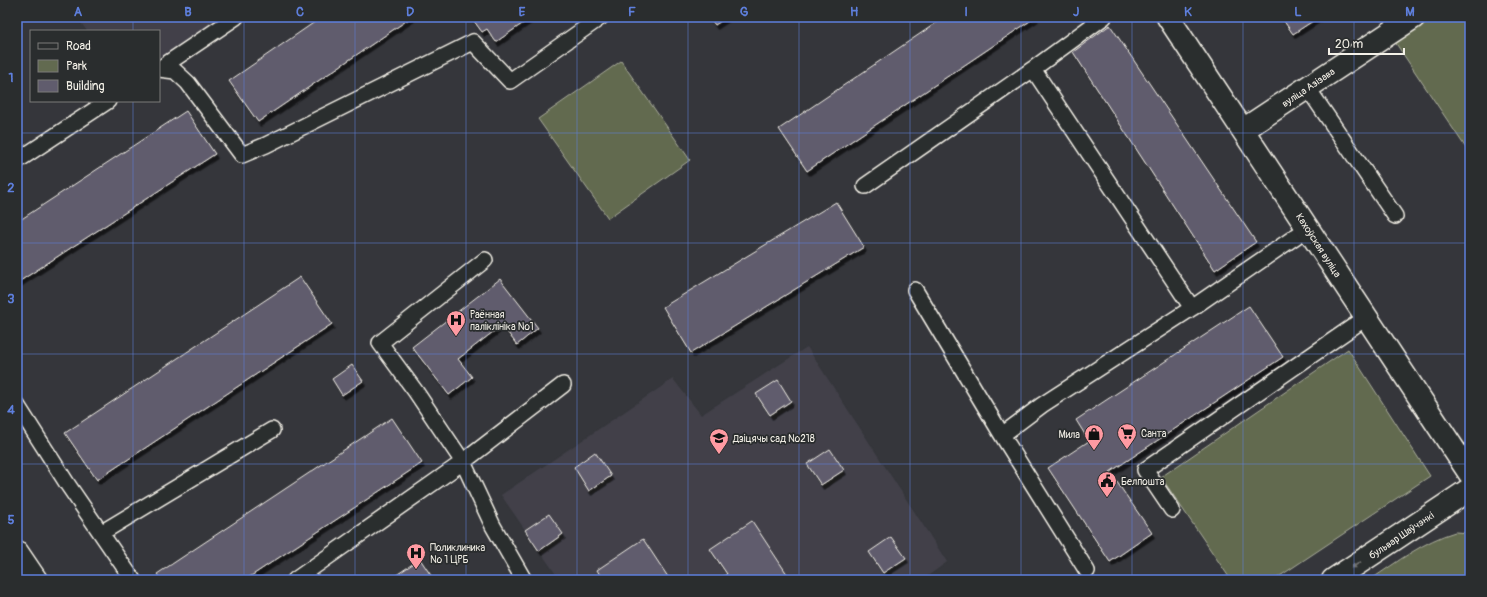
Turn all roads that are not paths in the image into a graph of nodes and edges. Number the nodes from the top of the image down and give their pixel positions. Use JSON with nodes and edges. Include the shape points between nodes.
{"nodes":[{"id":1,"x":236,"y":17,"type":"edge"},
{"id":2,"x":601,"y":17,"type":"edge"},
{"id":3,"x":1104,"y":17,"type":"edge"},
{"id":4,"x":1414,"y":17,"type":"edge"},
{"id":5,"x":1170,"y":18,"type":"edge"},
{"id":6,"x":160,"y":68,"type":"edge"},
{"id":7,"x":160,"y":69,"type":"edge"},
{"id":8,"x":1033,"y":69,"type":"junction"},
{"id":9,"x":1307,"y":87,"type":"junction"},
{"id":10,"x":106,"y":102,"type":"edge"},
{"id":11,"x":1243,"y":130,"type":"junction"},
{"id":12,"x":17,"y":161,"type":"edge"},
{"id":13,"x":865,"y":186,"type":"dead end"},
{"id":14,"x":1395,"y":216,"type":"dead end"},
{"id":15,"x":1308,"y":228,"type":"junction"},
{"id":16,"x":485,"y":260,"type":"dead end"},
{"id":17,"x":915,"y":290,"type":"dead end"},
{"id":18,"x":1192,"y":308,"type":"junction"},
{"id":19,"x":1367,"y":317,"type":"junction"},
{"id":20,"x":563,"y":385,"type":"dead end"},
{"id":21,"x":17,"y":406,"type":"edge"},
{"id":22,"x":272,"y":430,"type":"dead end"},
{"id":23,"x":1002,"y":435,"type":"junction"},
{"id":24,"x":463,"y":462,"type":"junction"},
{"id":25,"x":1470,"y":474,"type":"edge"},
{"id":26,"x":1470,"y":489,"type":"edge"},
{"id":27,"x":1172,"y":510,"type":"dead end"},
{"id":28,"x":101,"y":533,"type":"junction"},
{"id":29,"x":17,"y":552,"type":"edge"},
{"id":30,"x":1087,"y":570,"type":"dead end"},
{"id":31,"x":36,"y":580,"type":"edge"},
{"id":32,"x":133,"y":580,"type":"edge"},
{"id":33,"x":295,"y":580,"type":"edge"},
{"id":34,"x":524,"y":580,"type":"edge"},
{"id":35,"x":1333,"y":580,"type":"edge"}],
"edges":[{"from":1,"to":6,"type":"lane"},
{"from":2,"to":7,"type":"lane","via":[[510,81],[473,42],[242,155],[188,83],[175,71]]},
{"from":3,"to":8,"type":"lane"},
{"from":4,"to":9,"type":"street","name":"вуліца Азізава"},
{"from":5,"to":11,"type":"street","name":"Кахоўская вуліца"},
{"from":8,"to":13,"type":"lane"},
{"from":8,"to":18,"type":"lane"},
{"from":9,"to":11,"type":"street","name":"вуліца Азізава"},
{"from":9,"to":14,"type":"lane"},
{"from":10,"to":12,"type":"lane"},
{"from":11,"to":15,"type":"street","name":"Кахоўская вуліца"},
{"from":15,"to":18,"type":"lane"},
{"from":15,"to":19,"type":"street","name":"Кахоўская вуліца"},
{"from":16,"to":24,"type":"lane","via":[[380,343]]},
{"from":17,"to":23,"type":"lane"},
{"from":18,"to":23,"type":"lane","via":[[1042,405]]},
{"from":19,"to":25,"type":"street","name":"Кахоўская вуліца"},
{"from":19,"to":27,"type":"lane","via":[[1145,470]]},
{"from":20,"to":24,"type":"lane"},
{"from":21,"to":28,"type":"lane"},
{"from":22,"to":28,"type":"lane"},
{"from":23,"to":30,"type":"lane"},
{"from":24,"to":33,"type":"lane"},
{"from":24,"to":34,"type":"lane","via":[[493,526]]},
{"from":26,"to":35,"type":"street","name":"бульвар Шаўчэнкі","one_way":true},
{"from":28,"to":32,"type":"lane"},
{"from":29,"to":31,"type":"street"}]}
